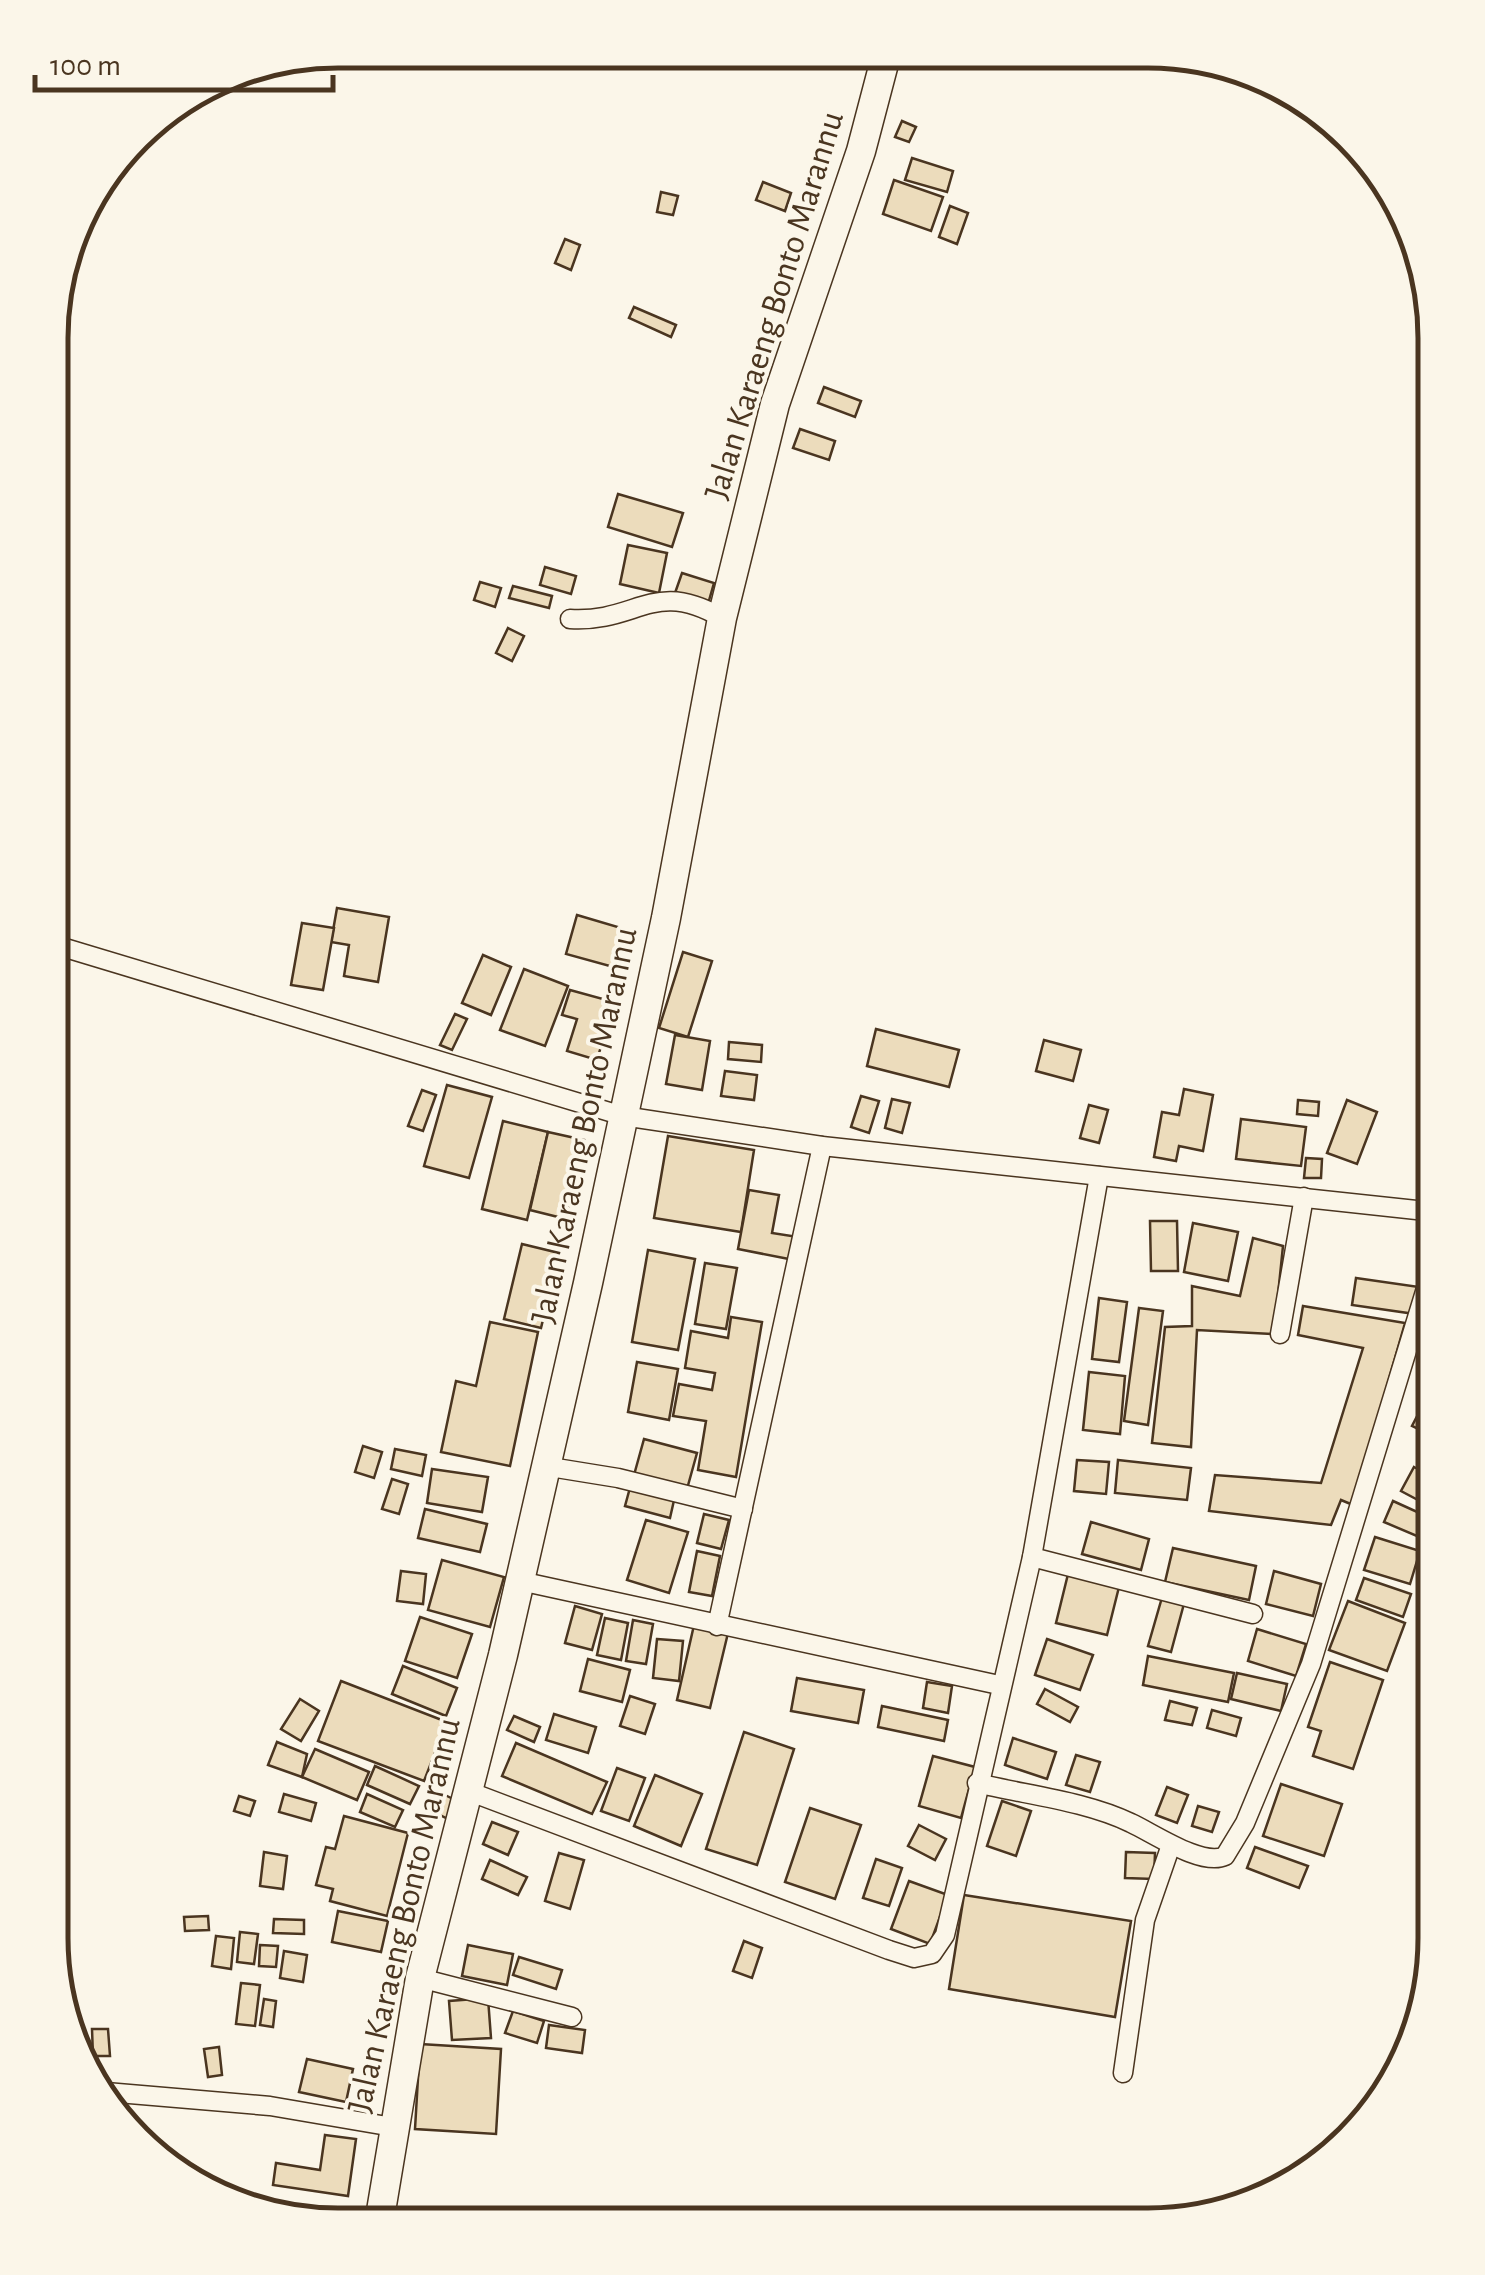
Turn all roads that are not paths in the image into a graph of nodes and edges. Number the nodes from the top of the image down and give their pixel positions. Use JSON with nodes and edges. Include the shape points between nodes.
{"nodes":[{"id":1,"x":883,"y":68,"type":"edge"},
{"id":2,"x":722,"y":618,"type":"junction"},
{"id":3,"x":570,"y":619,"type":"dead end"},
{"id":4,"x":68,"y":949,"type":"edge"},
{"id":5,"x":624,"y":1116,"type":"junction"},
{"id":6,"x":822,"y":1146,"type":"junction"},
{"id":7,"x":1099,"y":1176,"type":"junction"},
{"id":8,"x":1304,"y":1197,"type":"junction"},
{"id":9,"x":1417,"y":1210,"type":"edge"},
{"id":10,"x":1417,"y":1313,"type":"edge"},
{"id":11,"x":1280,"y":1334,"type":"dead end"},
{"id":12,"x":544,"y":1466,"type":"junction"},
{"id":13,"x":742,"y":1509,"type":"junction"},
{"id":14,"x":1032,"y":1557,"type":"junction"},
{"id":15,"x":520,"y":1581,"type":"junction"},
{"id":16,"x":1253,"y":1614,"type":"dead end"},
{"id":17,"x":717,"y":1626,"type":"junction"},
{"id":18,"x":999,"y":1685,"type":"junction"},
{"id":19,"x":978,"y":1782,"type":"junction"},
{"id":20,"x":468,"y":1792,"type":"junction"},
{"id":21,"x":1170,"y":1844,"type":"junction"},
{"id":22,"x":420,"y":1978,"type":"junction"},
{"id":23,"x":572,"y":2017,"type":"dead end"},
{"id":24,"x":1123,"y":2073,"type":"dead end"},
{"id":25,"x":117,"y":2093,"type":"edge"},
{"id":26,"x":392,"y":2127,"type":"junction"},
{"id":27,"x":380,"y":2208,"type":"edge"}],
"edges":[{"from":1,"to":2,"type":"main road","name":"Jalan Karaeng Bonto Marannu","via":[[775,404]]},
{"from":2,"to":3,"type":"street","via":[[688,603],[656,599],[618,617]]},
{"from":2,"to":5,"type":"main road","name":"Jalan Karaeng Bonto Marannu"},
{"from":4,"to":5,"type":"street"},
{"from":5,"to":6,"type":"street"},
{"from":5,"to":12,"type":"main road","name":"Jalan Karaeng Bonto Marannu"},
{"from":6,"to":7,"type":"street"},
{"from":6,"to":13,"type":"street"},
{"from":7,"to":8,"type":"street"},
{"from":7,"to":14,"type":"street"},
{"from":8,"to":9,"type":"street"},
{"from":8,"to":11,"type":"street"},
{"from":10,"to":21,"type":"street","via":[[1311,1664],[1245,1823],[1219,1860]]},
{"from":12,"to":13,"type":"street"},
{"from":12,"to":15,"type":"main road","name":"Jalan Karaeng Bonto Marannu"},
{"from":13,"to":17,"type":"street"},
{"from":14,"to":16,"type":"street"},
{"from":14,"to":18,"type":"street"},
{"from":15,"to":17,"type":"street"},
{"from":15,"to":20,"type":"main road","name":"Jalan Karaeng Bonto Marannu"},
{"from":17,"to":18,"type":"street"},
{"from":18,"to":19,"type":"street"},
{"from":19,"to":20,"type":"street","via":[[945,1935],[932,1954],[914,1958]]},
{"from":19,"to":21,"type":"street","via":[[1122,1818]]},
{"from":20,"to":22,"type":"main road","name":"Jalan Karaeng Bonto Marannu"},
{"from":21,"to":24,"type":"street","via":[[1145,1920]]},
{"from":22,"to":23,"type":"street"},
{"from":22,"to":26,"type":"main road","name":"Jalan Karaeng Bonto Marannu"},
{"from":25,"to":26,"type":"street","via":[[270,2106]]},
{"from":26,"to":27,"type":"main road","name":"Jalan Karaeng Bonto Marannu"}]}
